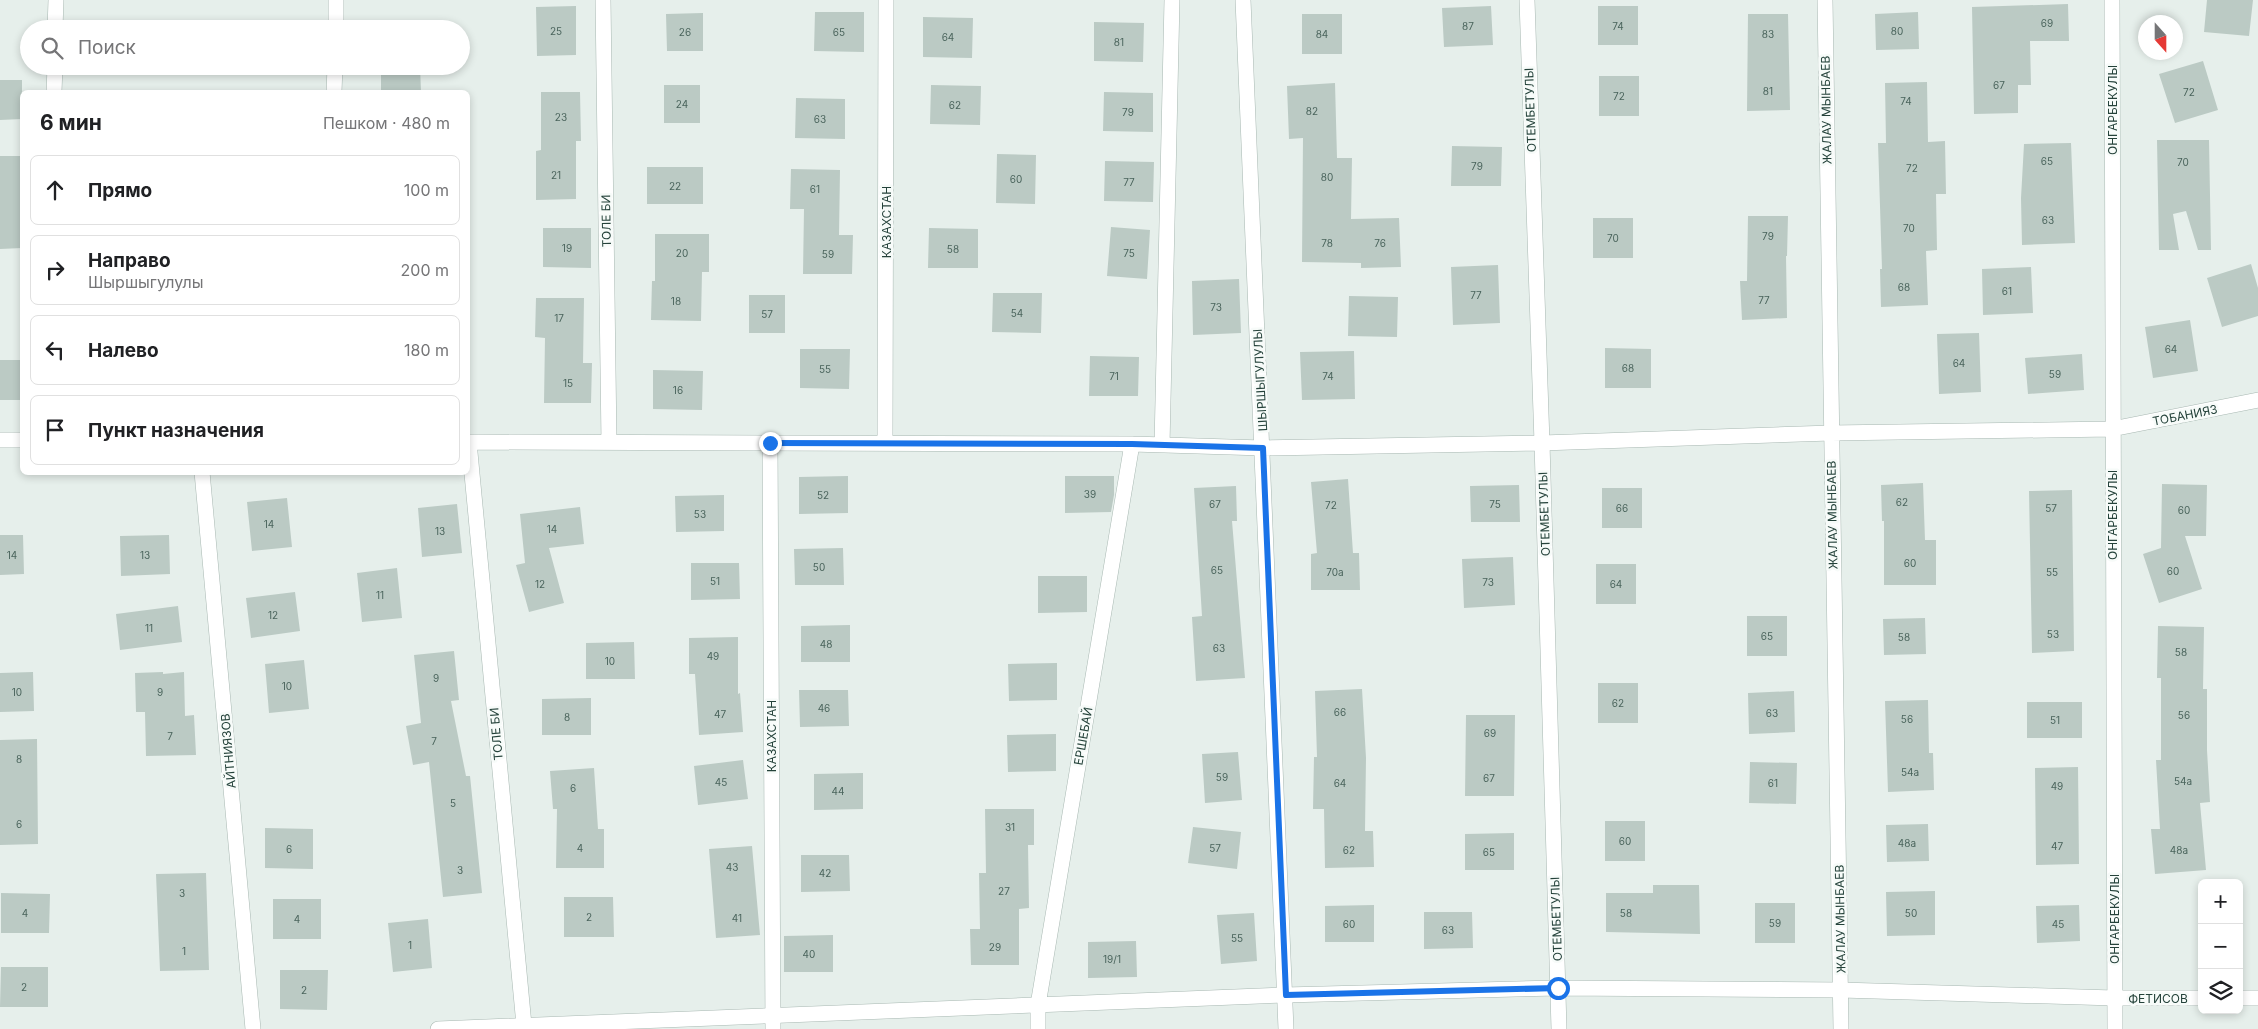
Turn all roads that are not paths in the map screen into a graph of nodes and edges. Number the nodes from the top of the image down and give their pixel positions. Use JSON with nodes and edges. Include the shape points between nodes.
{"nodes":[{"id":1,"x":56,"y":0,"type":"edge"},
{"id":2,"x":336,"y":0,"type":"edge"},
{"id":3,"x":603,"y":0,"type":"edge"},
{"id":4,"x":886,"y":0,"type":"edge"},
{"id":5,"x":1172,"y":0,"type":"edge"},
{"id":6,"x":1242,"y":0,"type":"edge"},
{"id":7,"x":1527,"y":0,"type":"edge"},
{"id":8,"x":1824,"y":0,"type":"edge"},
{"id":9,"x":2112,"y":0,"type":"edge"},
{"id":10,"x":55,"y":20,"type":"edge"},
{"id":11,"x":336,"y":20,"type":"edge"},
{"id":12,"x":55,"y":75,"type":"edge"},
{"id":13,"x":335,"y":75,"type":"edge"},
{"id":14,"x":54,"y":90,"type":"edge"},
{"id":15,"x":334,"y":90,"type":"edge"},
{"id":16,"x":2258,"y":400,"type":"edge"},
{"id":17,"x":2112,"y":429,"type":"junction"},
{"id":18,"x":1830,"y":433,"type":"junction"},
{"id":19,"x":0,"y":440,"type":"edge"},
{"id":20,"x":20,"y":440,"type":"edge"},
{"id":21,"x":470,"y":442,"type":"edge"},
{"id":22,"x":609,"y":442,"type":"junction"},
{"id":23,"x":770,"y":443,"type":"junction"},
{"id":24,"x":1542,"y":443,"type":"junction"},
{"id":25,"x":885,"y":444,"type":"junction"},
{"id":26,"x":1132,"y":444,"type":"junction"},
{"id":27,"x":1162,"y":445,"type":"junction"},
{"id":28,"x":1263,"y":448,"type":"junction"},
{"id":29,"x":470,"y":463,"type":"edge"},
{"id":30,"x":202,"y":475,"type":"edge"},
{"id":31,"x":1558,"y":988,"type":"junction"},
{"id":32,"x":1841,"y":990,"type":"junction"},
{"id":33,"x":1286,"y":995,"type":"junction"},
{"id":34,"x":2114,"y":998,"type":"junction"},
{"id":35,"x":2198,"y":998,"type":"edge"},
{"id":36,"x":2243,"y":998,"type":"edge"},
{"id":37,"x":2258,"y":998,"type":"edge"},
{"id":38,"x":1038,"y":1005,"type":"junction"},
{"id":39,"x":773,"y":1022,"type":"edge"},
{"id":40,"x":524,"y":1025,"type":"junction"},
{"id":41,"x":491,"y":1028,"type":"edge"},
{"id":42,"x":253,"y":1029,"type":"edge"},
{"id":43,"x":438,"y":1029,"type":"edge"},
{"id":44,"x":1038,"y":1029,"type":"edge"},
{"id":45,"x":1286,"y":1029,"type":"edge"},
{"id":46,"x":1559,"y":1029,"type":"edge"},
{"id":47,"x":1842,"y":1029,"type":"edge"},
{"id":48,"x":2115,"y":1029,"type":"edge"}],
"edges":[{"from":1,"to":10,"type":"street"},
{"from":2,"to":11,"type":"street"},
{"from":3,"to":22,"type":"street","name":"ТОЛЕ БИ"},
{"from":4,"to":25,"type":"street","name":"КАЗАХСТАН"},
{"from":5,"to":27,"type":"street"},
{"from":6,"to":28,"type":"street","name":"ШЫРШЫГУЛУЛЫ"},
{"from":7,"to":24,"type":"street","name":"ОТЕМБЕТУЛЫ"},
{"from":8,"to":18,"type":"street","name":"ЖАЛАУ МЫНБАЕВ"},
{"from":9,"to":17,"type":"street","name":"ОНГАРБЕКУЛЫ"},
{"from":12,"to":14,"type":"street"},
{"from":13,"to":15,"type":"street"},
{"from":16,"to":17,"type":"street","name":"ТОБАНИЯЗ"},
{"from":17,"to":18,"type":"street","name":"ТОБАНИЯЗ"},
{"from":17,"to":34,"type":"street","name":"ОНГАРБЕКУЛЫ"},
{"from":18,"to":24,"type":"street","name":"ТОБАНИЯЗ"},
{"from":18,"to":32,"type":"street","name":"ЖАЛАУ МЫНБАЕВ"},
{"from":19,"to":20,"type":"street"},
{"from":21,"to":22,"type":"street","name":"ТОБАНИЯЗ"},
{"from":22,"to":23,"type":"street","name":"ТОБАНИЯЗ"},
{"from":23,"to":25,"type":"street","name":"ТОБАНИЯЗ"},
{"from":23,"to":39,"type":"street","name":"КАЗАХСТАН"},
{"from":24,"to":28,"type":"street","name":"ТОБАНИЯЗ"},
{"from":24,"to":31,"type":"street","name":"ОТЕМБЕТУЛЫ"},
{"from":25,"to":26,"type":"street","name":"ТОБАНИЯЗ"},
{"from":26,"to":27,"type":"street","name":"ТОБАНИЯЗ"},
{"from":26,"to":38,"type":"street","name":"ЕРШЕБАЙ"},
{"from":27,"to":28,"type":"street","name":"ТОБАНИЯЗ"},
{"from":28,"to":33,"type":"street","name":"ШЫРШЫГУЛУЛЫ"},
{"from":29,"to":40,"type":"street","name":"ТОЛЕ БИ"},
{"from":30,"to":42,"type":"street","name":"АЙТНИЯЗОВ"},
{"from":31,"to":32,"type":"street","name":"ФЕТИСОВ"},
{"from":31,"to":33,"type":"street","name":"ФЕТИСОВ"},
{"from":31,"to":46,"type":"street","name":"ОТЕМБЕТУЛЫ"},
{"from":32,"to":34,"type":"street","name":"ФЕТИСОВ"},
{"from":32,"to":47,"type":"street","name":"ЖАЛАУ МЫНБАЕВ"},
{"from":33,"to":38,"type":"street","name":"ФЕТИСОВ"},
{"from":33,"to":45,"type":"street","name":"ШЫРШЫГУЛУЛЫ"},
{"from":34,"to":35,"type":"street","name":"ФЕТИСОВ"},
{"from":34,"to":48,"type":"street","name":"ОНГАРБЕКУЛЫ"},
{"from":36,"to":37,"type":"street"},
{"from":38,"to":39,"type":"street","name":"ФЕТИСОВ"},
{"from":38,"to":44,"type":"street","name":"ЕРШЕБАЙ"},
{"from":39,"to":40,"type":"street","name":"ФЕТИСОВ"},
{"from":40,"to":41,"type":"street","name":"ФЕТИСОВ"},
{"from":41,"to":43,"type":"street","name":"ФЕТИСОВ"}]}
